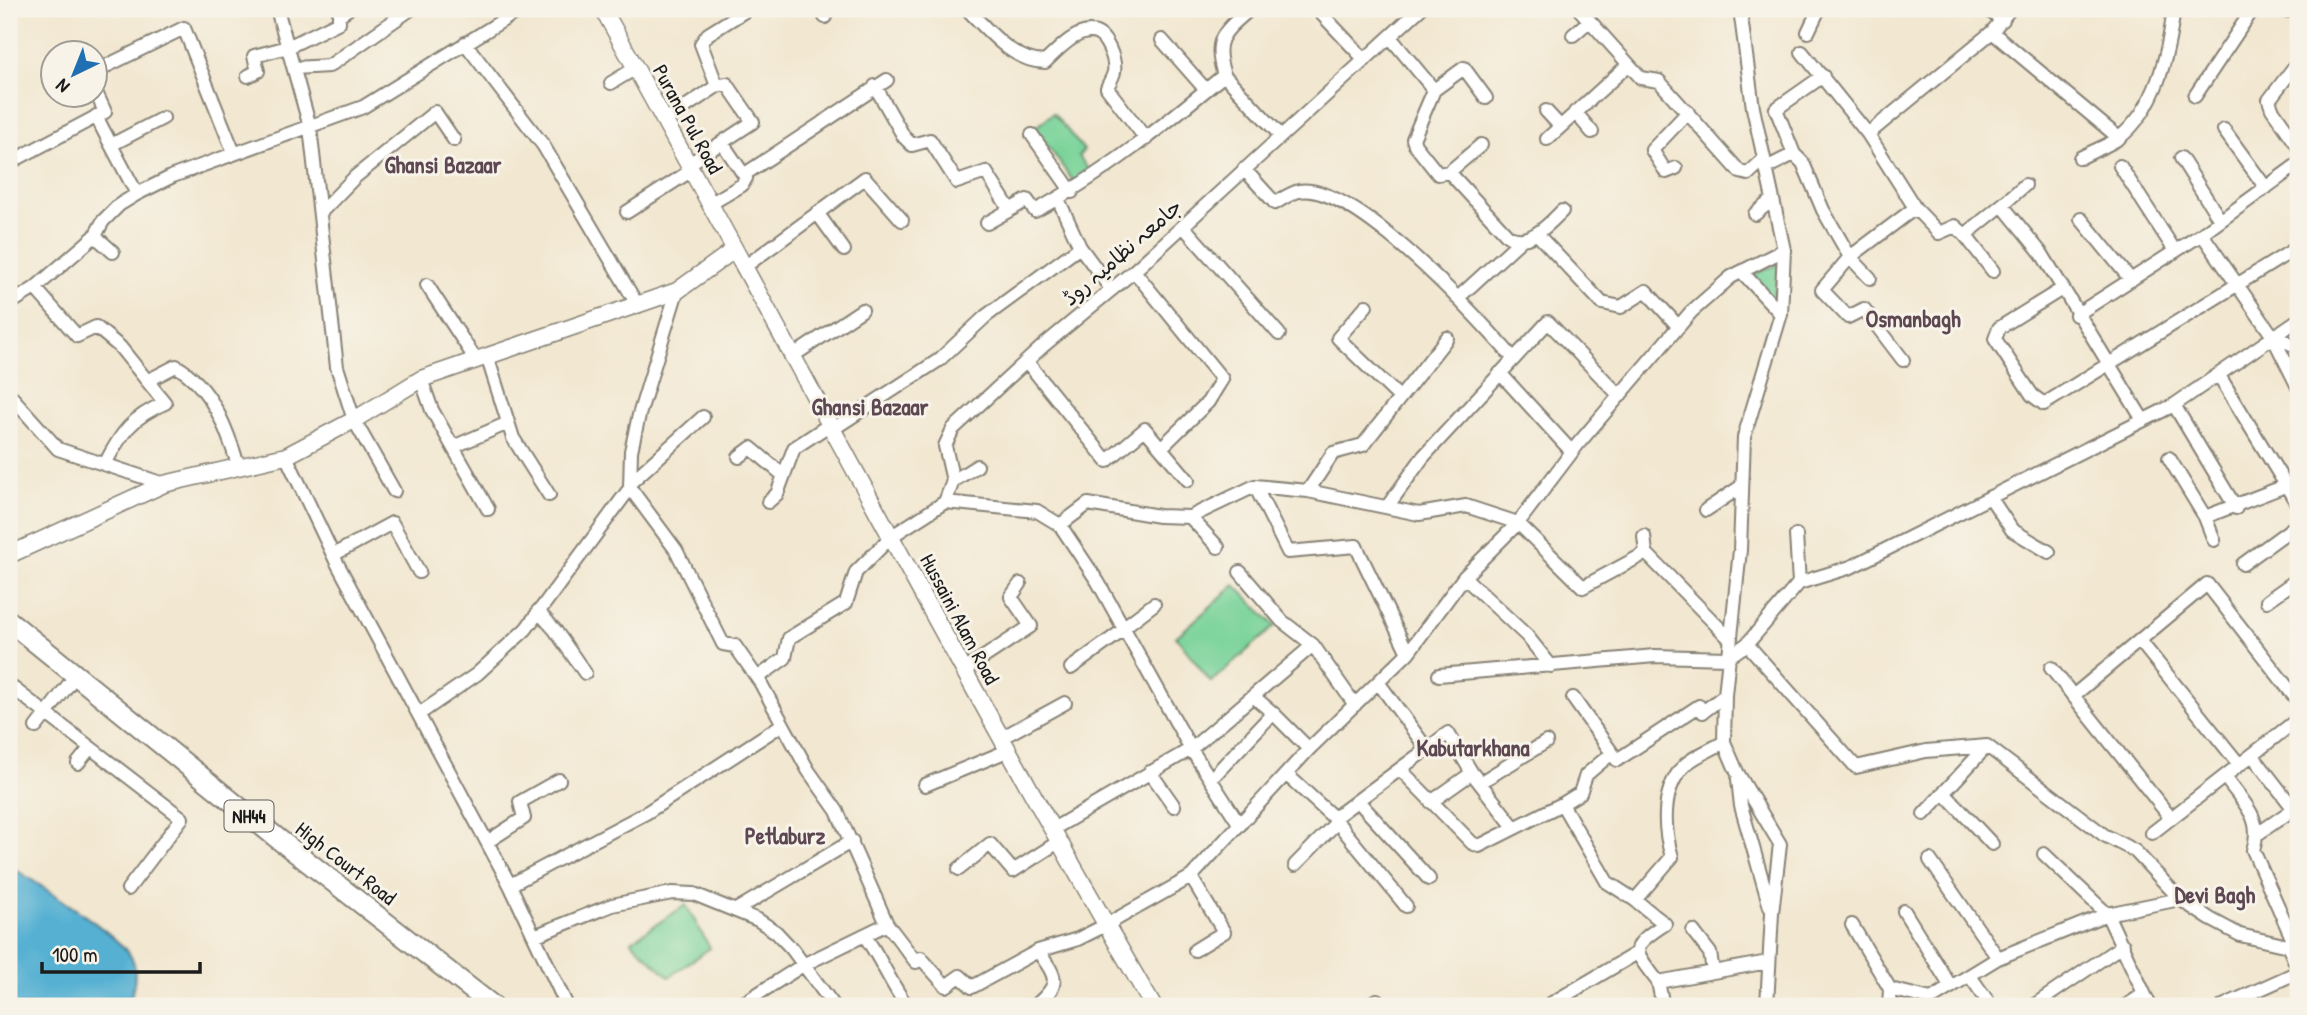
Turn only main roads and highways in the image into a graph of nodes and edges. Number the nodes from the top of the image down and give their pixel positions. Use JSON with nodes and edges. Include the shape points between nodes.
{"nodes":[{"id":1,"x":603,"y":9,"type":"edge"},
{"id":2,"x":734,"y":250,"type":"junction"},
{"id":3,"x":9,"y":555,"type":"edge"},
{"id":4,"x":9,"y":621,"type":"edge"},
{"id":5,"x":9,"y":638,"type":"edge"},
{"id":6,"x":475,"y":1006,"type":"edge"},
{"id":7,"x":493,"y":1006,"type":"edge"},
{"id":8,"x":1153,"y":1006,"type":"edge"}],
"edges":[{"from":1,"to":2,"type":"main road","name":"Purana Pul Road"},
{"from":2,"to":3,"type":"main road","via":[[677,291],[421,379],[286,456],[164,484]]},
{"from":2,"to":8,"type":"main road","name":"Hussaini Alam Road","via":[[963,671]]},
{"from":4,"to":7,"type":"highway","name":"High Court Road","number":"NH44"},
{"from":5,"to":6,"type":"highway","name":"High Court Road","number":"NH44"}]}
